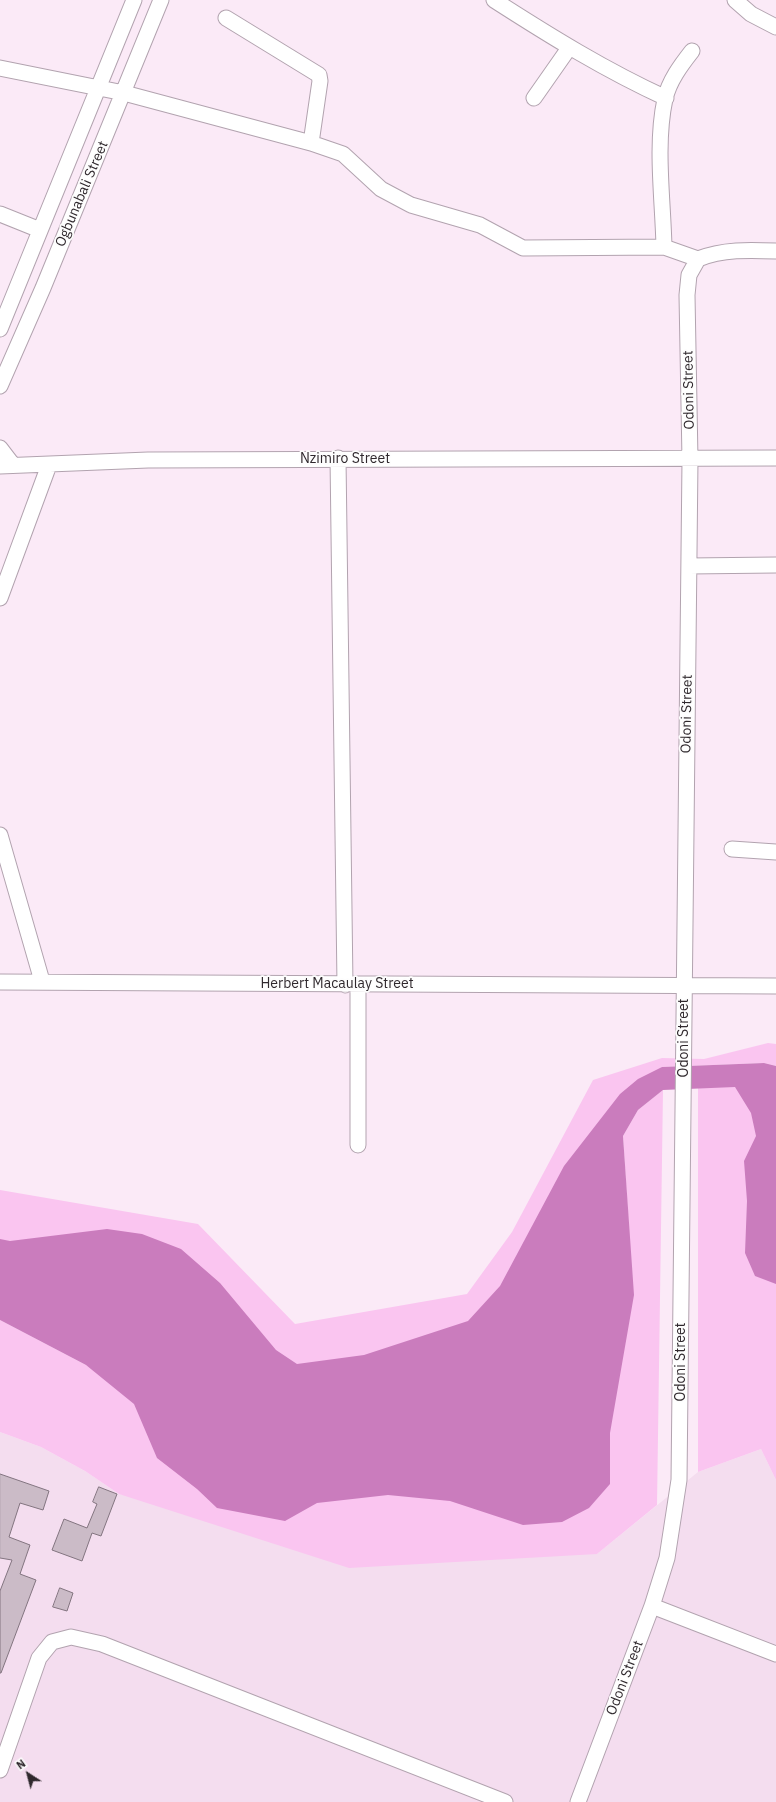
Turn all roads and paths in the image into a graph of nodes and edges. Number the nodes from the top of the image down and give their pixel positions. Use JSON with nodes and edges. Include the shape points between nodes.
{"nodes":[{"id":1,"x":134,"y":0,"type":"edge"},
{"id":2,"x":161,"y":0,"type":"edge"},
{"id":3,"x":494,"y":0,"type":"edge"},
{"id":4,"x":735,"y":0,"type":"edge"},
{"id":5,"x":226,"y":18,"type":"dead end"},
{"id":6,"x":776,"y":26,"type":"edge"},
{"id":7,"x":569,"y":48,"type":"junction"},
{"id":8,"x":692,"y":51,"type":"dead end"},
{"id":9,"x":0,"y":68,"type":"edge"},
{"id":10,"x":99,"y":88,"type":"junction"},
{"id":11,"x":124,"y":93,"type":"junction"},
{"id":12,"x":534,"y":98,"type":"dead end"},
{"id":13,"x":666,"y":98,"type":"junction"},
{"id":14,"x":311,"y":143,"type":"junction"},
{"id":15,"x":0,"y":214,"type":"edge"},
{"id":16,"x":40,"y":230,"type":"junction"},
{"id":17,"x":664,"y":247,"type":"junction"},
{"id":18,"x":776,"y":251,"type":"edge"},
{"id":19,"x":698,"y":259,"type":"junction"},
{"id":20,"x":0,"y":329,"type":"edge"},
{"id":21,"x":0,"y":386,"type":"edge"},
{"id":22,"x":0,"y":448,"type":"edge"},
{"id":23,"x":338,"y":458,"type":"junction"},
{"id":24,"x":776,"y":458,"type":"edge"},
{"id":25,"x":690,"y":460,"type":"junction"},
{"id":26,"x":6,"y":465,"type":"edge"},
{"id":27,"x":49,"y":465,"type":"junction"},
{"id":28,"x":776,"y":565,"type":"edge"},
{"id":29,"x":688,"y":566,"type":"junction"},
{"id":30,"x":0,"y":598,"type":"edge"},
{"id":31,"x":0,"y":835,"type":"edge"},
{"id":32,"x":732,"y":849,"type":"dead end"},
{"id":33,"x":776,"y":852,"type":"edge"},
{"id":34,"x":42,"y":981,"type":"junction"},
{"id":35,"x":0,"y":982,"type":"edge"},
{"id":36,"x":679,"y":984,"type":"junction"},
{"id":37,"x":352,"y":985,"type":"junction"},
{"id":38,"x":776,"y":986,"type":"edge"},
{"id":39,"x":358,"y":1145,"type":"dead end"},
{"id":40,"x":652,"y":1606,"type":"junction"},
{"id":41,"x":776,"y":1654,"type":"edge"},
{"id":42,"x":0,"y":1770,"type":"edge"},
{"id":43,"x":505,"y":1802,"type":"edge"},
{"id":44,"x":578,"y":1802,"type":"edge"}],
"edges":[{"from":1,"to":10,"type":"street","name":"Ogbunabali Street"},
{"from":2,"to":11,"type":"street","name":"Ogbunabali Street"},
{"from":3,"to":7,"type":"street"},
{"from":4,"to":6,"type":"street","via":[[751,14]]},
{"from":5,"to":14,"type":"street","via":[[318,75],[320,81]]},
{"from":7,"to":12,"type":"street"},
{"from":7,"to":13,"type":"street"},
{"from":8,"to":13,"type":"street","via":[[676,72]]},
{"from":9,"to":10,"type":"street"},
{"from":10,"to":11,"type":"street"},
{"from":10,"to":16,"type":"street","name":"Ogbunabali Street"},
{"from":11,"to":14,"type":"street"},
{"from":11,"to":21,"type":"street","name":"Ogbunabali Street"},
{"from":13,"to":17,"type":"street","via":[[661,136]]},
{"from":14,"to":17,"type":"street","via":[[342,154],[381,188],[410,205],[480,225],[523,248]]},
{"from":15,"to":16,"type":"street"},
{"from":16,"to":20,"type":"street","name":"Ogbunabali Street"},
{"from":17,"to":19,"type":"street"},
{"from":18,"to":19,"type":"street","via":[[725,252]]},
{"from":19,"to":25,"type":"street","name":"Odoni Street","via":[[689,275],[687,295]]},
{"from":22,"to":26,"type":"street"},
{"from":23,"to":25,"type":"street","name":"Nzimiro Street"},
{"from":23,"to":27,"type":"street","name":"Nzimiro Street","via":[[148,460]]},
{"from":23,"to":37,"type":"street"},
{"from":24,"to":25,"type":"street","name":"Nzimiro Street"},
{"from":25,"to":29,"type":"street","name":"Odoni Street"},
{"from":26,"to":27,"type":"street","name":"Nzimiro Street"},
{"from":27,"to":30,"type":"street"},
{"from":28,"to":29,"type":"street"},
{"from":29,"to":36,"type":"street","name":"Odoni Street"},
{"from":31,"to":34,"type":"street"},
{"from":32,"to":33,"type":"street"},
{"from":34,"to":35,"type":"street","name":"Herbert Macaulay Street"},
{"from":34,"to":37,"type":"street","name":"Herbert Macaulay Street"},
{"from":36,"to":37,"type":"street","name":"Herbert Macaulay Street"},
{"from":36,"to":38,"type":"street","name":"Herbert Macaulay Street"},
{"from":36,"to":40,"type":"street","name":"Odoni Street","via":[[684,1053],[679,1480],[667,1558]]},
{"from":37,"to":39,"type":"street"},
{"from":40,"to":41,"type":"street"},
{"from":40,"to":44,"type":"street","name":"Odoni Street"},
{"from":42,"to":43,"type":"street","via":[[39,1658],[52,1642],[71,1637],[102,1644]]}]}
